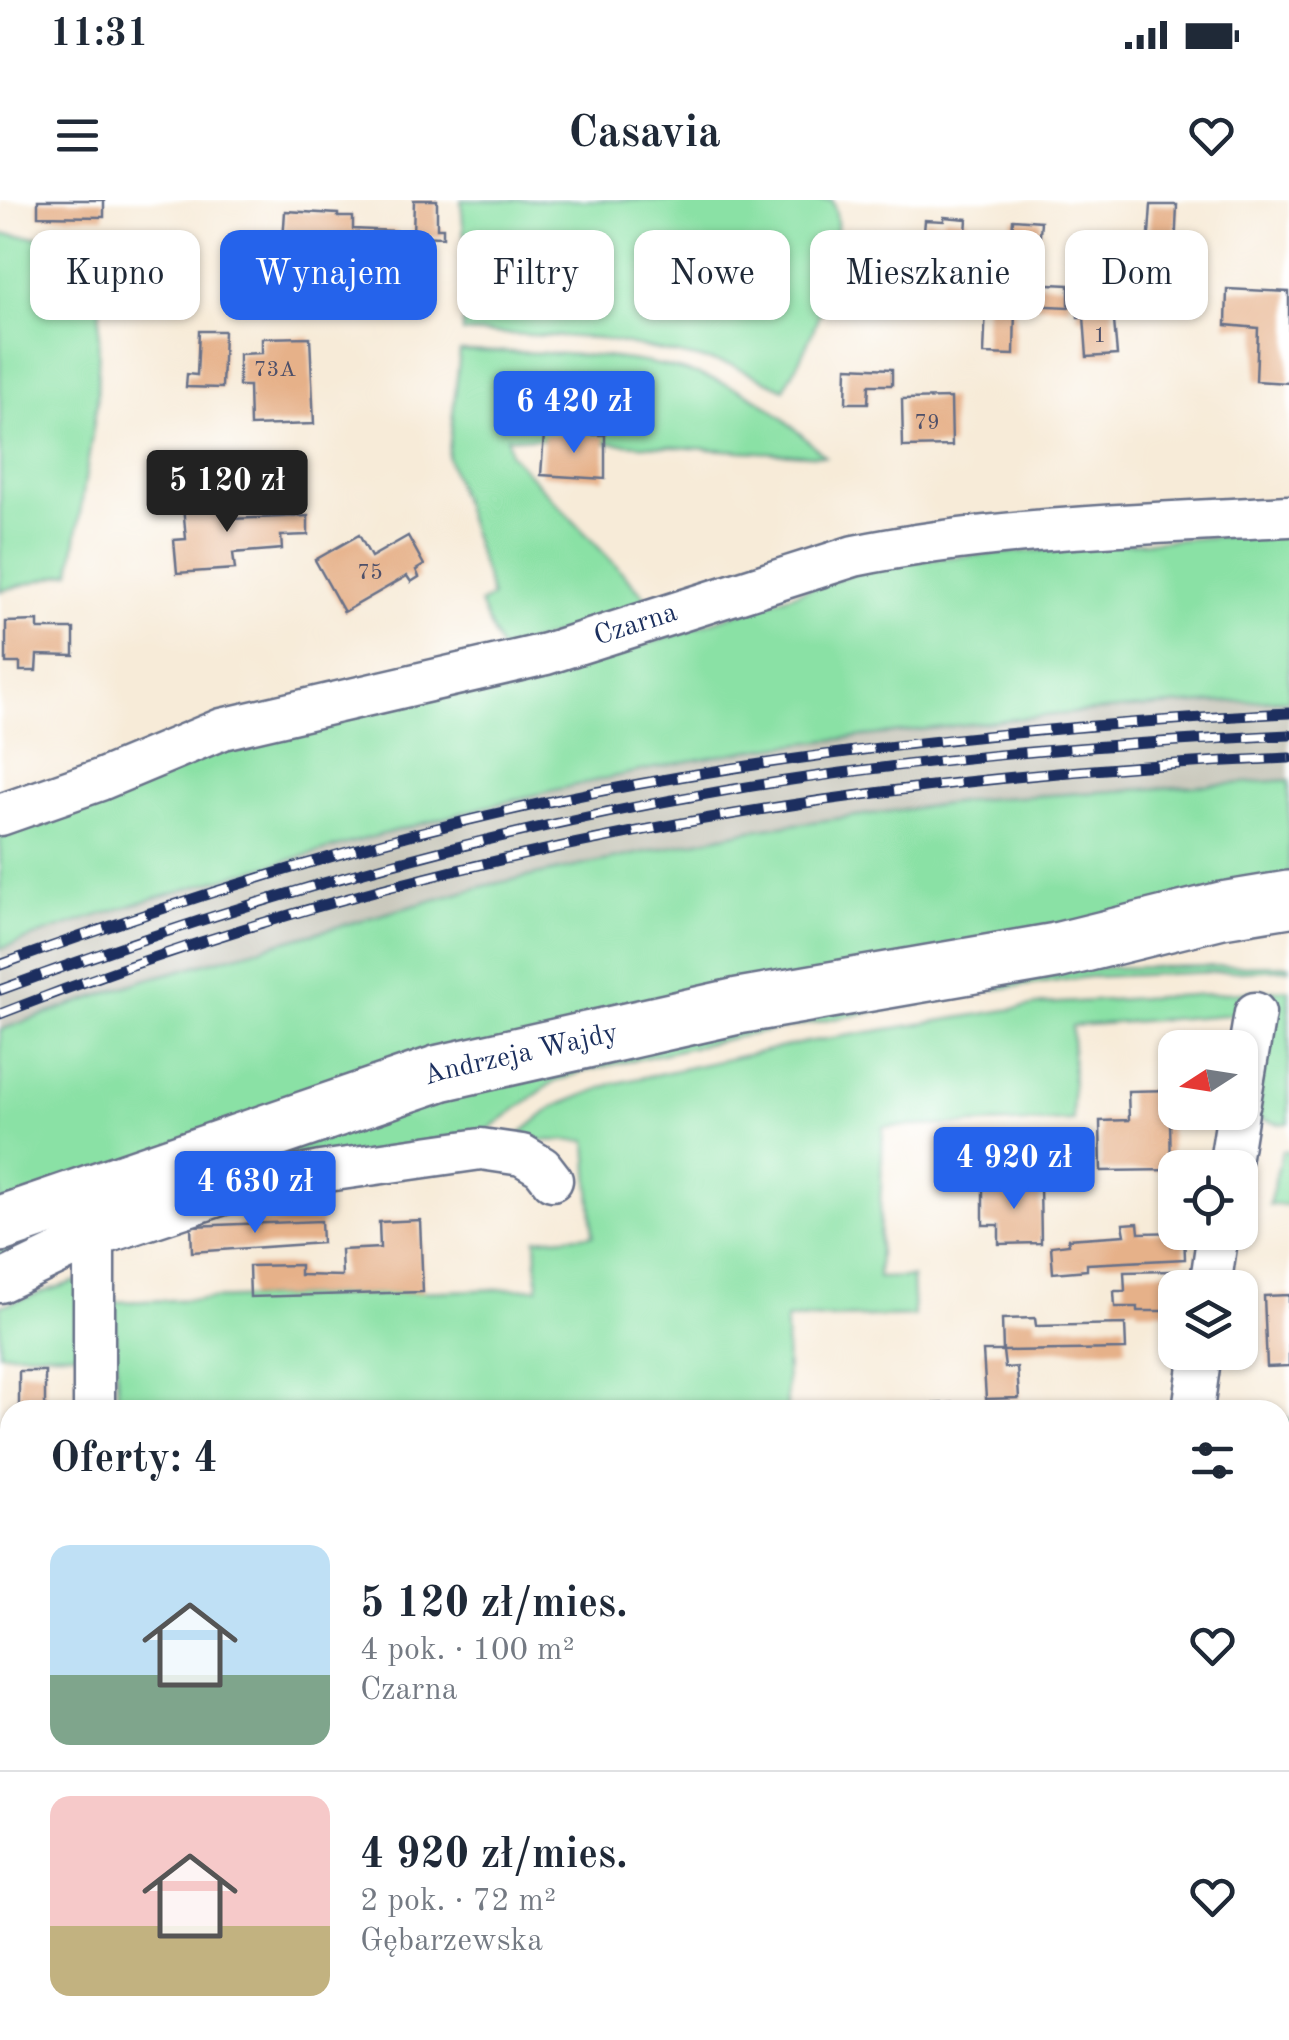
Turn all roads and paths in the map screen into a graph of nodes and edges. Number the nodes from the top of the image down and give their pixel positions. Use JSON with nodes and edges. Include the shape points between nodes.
{"nodes":[{"id":1,"x":1289,"y":516,"type":"edge"},
{"id":2,"x":0,"y":815,"type":"edge"},
{"id":3,"x":1289,"y":899,"type":"edge"},
{"id":4,"x":1289,"y":934,"type":"edge"},
{"id":5,"x":1056,"y":951,"type":"junction"},
{"id":6,"x":1256,"y":1013,"type":"dead end"},
{"id":7,"x":1253,"y":1030,"type":"edge"},
{"id":8,"x":552,"y":1180,"type":"dead end"},
{"id":9,"x":0,"y":1224,"type":"edge"},
{"id":10,"x":94,"y":1237,"type":"junction"},
{"id":11,"x":0,"y":1282,"type":"edge"},
{"id":12,"x":1199,"y":1370,"type":"edge"},
{"id":13,"x":94,"y":1400,"type":"edge"},
{"id":14,"x":1194,"y":1400,"type":"edge"}],
"edges":[{"from":1,"to":2,"type":"street","name":"Czarna","via":[[1054,531],[854,556],[500,666],[222,730]]},
{"from":3,"to":5,"type":"main road","name":"Andrzeja Wajdy"},
{"from":4,"to":5,"type":"main road","name":"Andrzeja Wajdy"},
{"from":5,"to":9,"type":"main road","name":"Andrzeja Wajdy","via":[[738,1006],[440,1073]]},
{"from":6,"to":7,"type":"street"},
{"from":8,"to":10,"type":"street","via":[[522,1156],[480,1148],[245,1187]]},
{"from":10,"to":11,"type":"street"},
{"from":10,"to":13,"type":"street"},
{"from":12,"to":14,"type":"street"}]}
